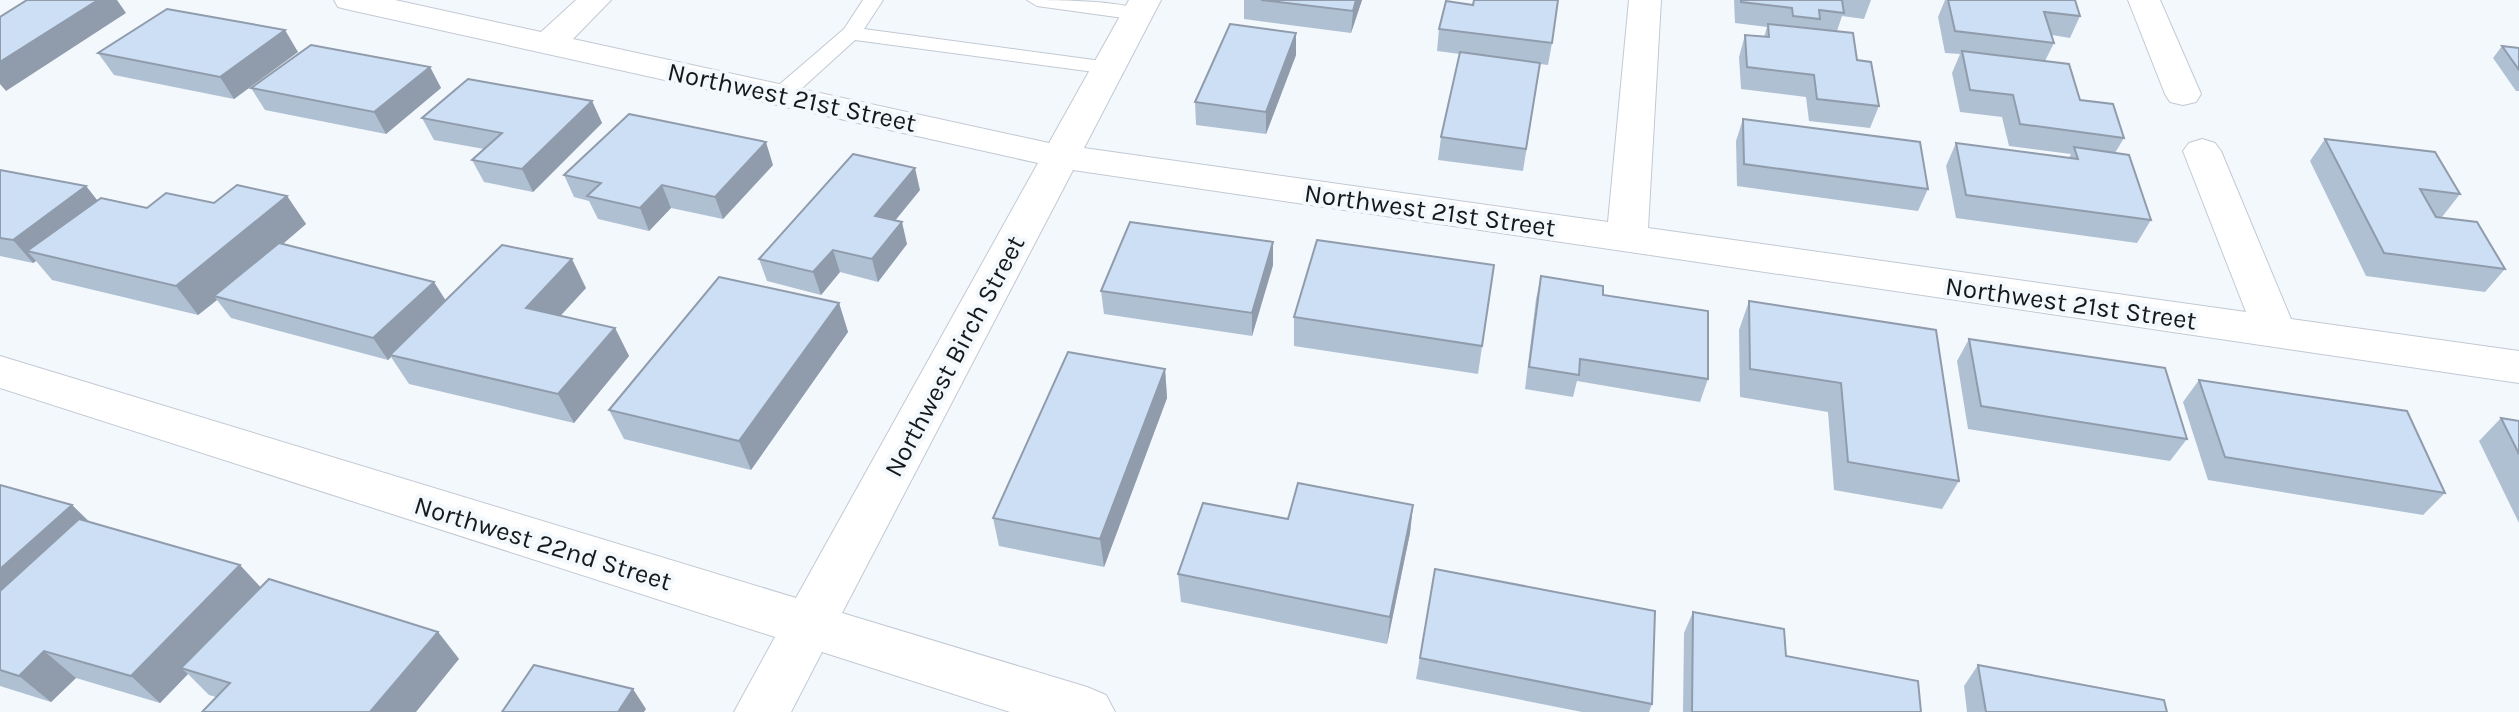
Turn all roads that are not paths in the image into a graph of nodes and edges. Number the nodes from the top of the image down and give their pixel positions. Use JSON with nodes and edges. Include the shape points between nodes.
{"nodes":[{"id":1,"x":350,"y":0,"type":"edge"},
{"id":2,"x":595,"y":0,"type":"edge"},
{"id":3,"x":873,"y":0,"type":"edge"},
{"id":4,"x":1037,"y":0,"type":"edge"},
{"id":5,"x":1645,"y":0,"type":"edge"},
{"id":6,"x":2144,"y":0,"type":"edge"},
{"id":7,"x":1142,"y":7,"type":"edge"},
{"id":8,"x":851,"y":33,"type":"junction"},
{"id":9,"x":548,"y":44,"type":"junction"},
{"id":10,"x":1109,"y":68,"type":"junction"},
{"id":11,"x":2183,"y":94,"type":"dead end"},
{"id":12,"x":781,"y":95,"type":"junction"},
{"id":13,"x":2202,"y":151,"type":"dead end"},
{"id":14,"x":1062,"y":157,"type":"junction"},
{"id":15,"x":1627,"y":238,"type":"junction"},
{"id":16,"x":2275,"y":332,"type":"junction"},
{"id":17,"x":2519,"y":367,"type":"edge"},
{"id":18,"x":0,"y":372,"type":"edge"},
{"id":19,"x":809,"y":626,"type":"junction"},
{"id":20,"x":762,"y":712,"type":"edge"},
{"id":21,"x":1087,"y":712,"type":"edge"}],
"edges":[{"from":1,"to":9,"type":"street","name":"Northwest 21st Street"},
{"from":2,"to":9,"type":"street"},
{"from":3,"to":8,"type":"lane"},
{"from":4,"to":7,"type":"lane"},
{"from":5,"to":15,"type":"street"},
{"from":6,"to":11,"type":"street"},
{"from":7,"to":10,"type":"street","name":"Northwest Birch Street"},
{"from":8,"to":10,"type":"lane"},
{"from":8,"to":12,"type":"lane"},
{"from":9,"to":12,"type":"street","name":"Northwest 21st Street"},
{"from":10,"to":14,"type":"street","name":"Northwest Birch Street"},
{"from":12,"to":14,"type":"street","name":"Northwest 21st Street"},
{"from":13,"to":16,"type":"street"},
{"from":14,"to":15,"type":"street","name":"Northwest 21st Street"},
{"from":14,"to":19,"type":"street","name":"Northwest Birch Street"},
{"from":15,"to":16,"type":"street","name":"Northwest 21st Street"},
{"from":16,"to":17,"type":"street","name":"Northwest 21st Street"},
{"from":18,"to":19,"type":"street","name":"Northwest 22nd Street"},
{"from":19,"to":20,"type":"street","name":"Northwest Birch Street"},
{"from":19,"to":21,"type":"street","name":"Northwest 22nd Street"}]}
